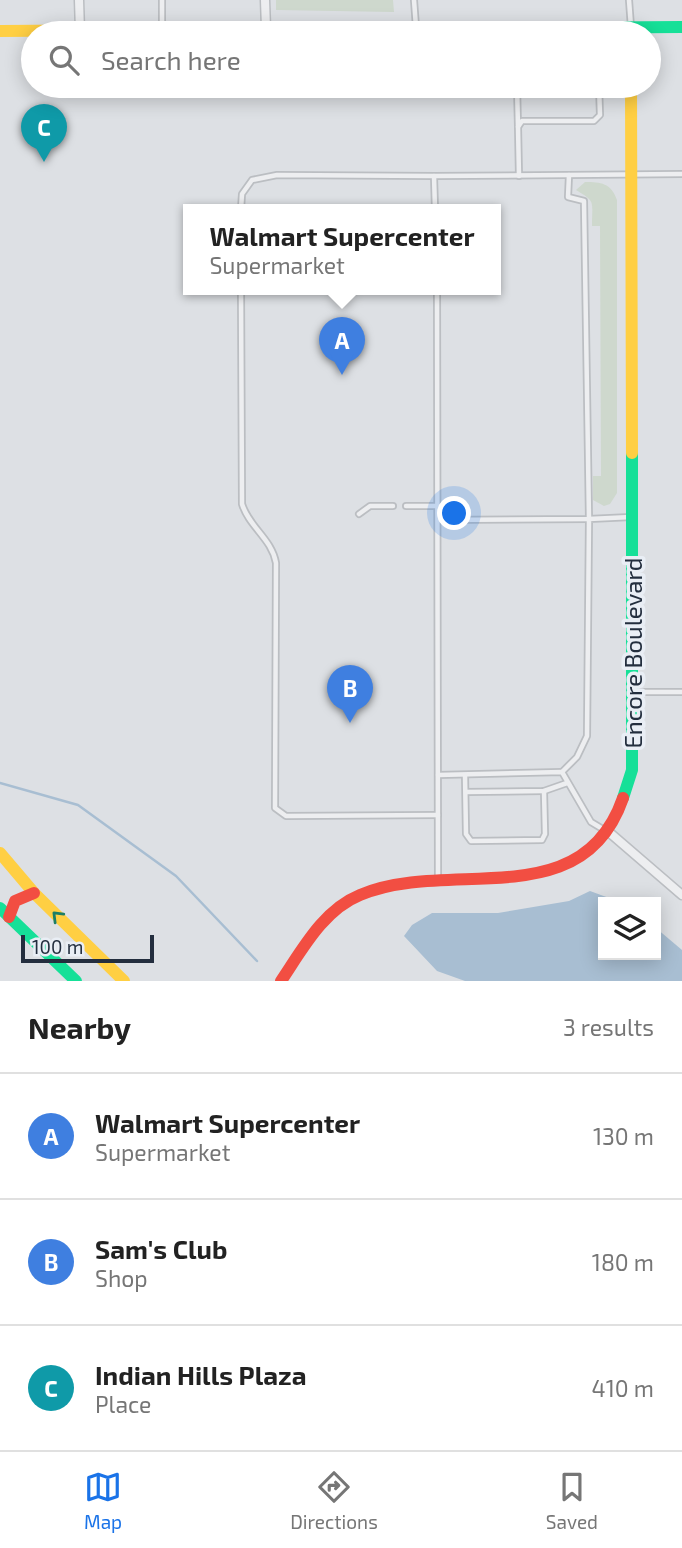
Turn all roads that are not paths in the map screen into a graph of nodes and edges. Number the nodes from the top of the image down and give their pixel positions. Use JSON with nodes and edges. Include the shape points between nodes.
{"nodes":[{"id":1,"x":79,"y":0,"type":"edge"},
{"id":2,"x":162,"y":0,"type":"edge"},
{"id":3,"x":265,"y":0,"type":"edge"},
{"id":4,"x":415,"y":0,"type":"edge"},
{"id":5,"x":629,"y":0,"type":"edge"},
{"id":6,"x":80,"y":21,"type":"edge"},
{"id":7,"x":162,"y":21,"type":"edge"},
{"id":8,"x":266,"y":21,"type":"edge"},
{"id":9,"x":416,"y":21,"type":"edge"},
{"id":10,"x":630,"y":21,"type":"edge"},
{"id":11,"x":682,"y":27,"type":"edge"},
{"id":12,"x":661,"y":28,"type":"edge"},
{"id":13,"x":0,"y":31,"type":"edge"},
{"id":14,"x":21,"y":31,"type":"edge"},
{"id":15,"x":517,"y":98,"type":"edge"},
{"id":16,"x":599,"y":98,"type":"edge"},
{"id":17,"x":631,"y":98,"type":"edge"},
{"id":18,"x":518,"y":127,"type":"junction"},
{"id":19,"x":631,"y":174,"type":"junction"},
{"id":20,"x":682,"y":174,"type":"edge"},
{"id":21,"x":569,"y":175,"type":"junction"},
{"id":22,"x":434,"y":176,"type":"junction"},
{"id":23,"x":519,"y":176,"type":"junction"},
{"id":24,"x":241,"y":204,"type":"edge"},
{"id":25,"x":435,"y":204,"type":"edge"},
{"id":26,"x":241,"y":295,"type":"edge"},
{"id":27,"x":437,"y":295,"type":"edge"},
{"id":28,"x":393,"y":506,"type":"dead end"},
{"id":29,"x":406,"y":506,"type":"dead end"},
{"id":30,"x":439,"y":506,"type":"junction"},
{"id":31,"x":359,"y":514,"type":"dead end"},
{"id":32,"x":632,"y":517,"type":"junction"},
{"id":33,"x":589,"y":519,"type":"junction"},
{"id":34,"x":439,"y":520,"type":"junction"},
{"id":35,"x":632,"y":692,"type":"junction"},
{"id":36,"x":682,"y":692,"type":"edge"},
{"id":37,"x":562,"y":772,"type":"junction"},
{"id":38,"x":438,"y":775,"type":"junction"},
{"id":39,"x":465,"y":775,"type":"junction"},
{"id":40,"x":567,"y":783,"type":"junction"},
{"id":41,"x":544,"y":791,"type":"junction"},
{"id":42,"x":466,"y":792,"type":"junction"},
{"id":43,"x":438,"y":815,"type":"junction"},
{"id":44,"x":610,"y":833,"type":"junction"},
{"id":45,"x":0,"y":853,"type":"edge"},
{"id":46,"x":438,"y":881,"type":"junction"},
{"id":47,"x":34,"y":893,"type":"junction"},
{"id":48,"x":682,"y":895,"type":"edge"},
{"id":49,"x":4,"y":912,"type":"edge"},
{"id":50,"x":76,"y":981,"type":"edge"},
{"id":51,"x":124,"y":981,"type":"edge"},
{"id":52,"x":281,"y":981,"type":"edge"}],
"edges":[{"from":1,"to":6,"type":"street"},
{"from":2,"to":7,"type":"lane"},
{"from":3,"to":8,"type":"street"},
{"from":4,"to":9,"type":"lane"},
{"from":5,"to":10,"type":"lane"},
{"from":11,"to":12,"type":"street"},
{"from":13,"to":14,"type":"street"},
{"from":15,"to":18,"type":"lane"},
{"from":16,"to":18,"type":"lane","via":[[600,115],[594,121],[522,121]]},
{"from":17,"to":19,"type":"street","name":"Encore Boulevard"},
{"from":18,"to":23,"type":"lane"},
{"from":19,"to":20,"type":"lane"},
{"from":19,"to":21,"type":"lane"},
{"from":19,"to":32,"type":"street","name":"Encore Boulevard"},
{"from":21,"to":23,"type":"lane"},
{"from":21,"to":33,"type":"lane","via":[[568,197],[583,201]]},
{"from":22,"to":23,"type":"lane"},
{"from":22,"to":24,"type":"lane","via":[[277,175],[252,180]]},
{"from":22,"to":25,"type":"lane"},
{"from":26,"to":43,"type":"lane","via":[[242,504],[274,552],[276,563],[275,808],[286,816]]},
{"from":27,"to":30,"type":"lane"},
{"from":28,"to":31,"type":"lane","via":[[370,506]]},
{"from":29,"to":30,"type":"lane"},
{"from":30,"to":34,"type":"lane"},
{"from":32,"to":33,"type":"lane"},
{"from":32,"to":35,"type":"street","name":"Encore Boulevard"},
{"from":33,"to":34,"type":"lane"},
{"from":33,"to":37,"type":"lane","via":[[587,736]]},
{"from":34,"to":38,"type":"lane"},
{"from":35,"to":36,"type":"lane"},
{"from":35,"to":44,"type":"street","name":"Encore Boulevard","via":[[632,770],[625,804]]},
{"from":37,"to":39,"type":"lane"},
{"from":37,"to":40,"type":"lane"},
{"from":38,"to":39,"type":"lane"},
{"from":38,"to":43,"type":"lane"},
{"from":39,"to":42,"type":"lane"},
{"from":40,"to":41,"type":"lane"},
{"from":40,"to":44,"type":"lane","via":[[591,822]]},
{"from":41,"to":42,"type":"lane"},
{"from":41,"to":42,"type":"lane","via":[[542,840],[475,842],[466,834]]},
{"from":43,"to":46,"type":"lane"},
{"from":44,"to":46,"type":"street","name":"Encore Boulevard","via":[[581,857],[548,871],[512,879]]},
{"from":44,"to":48,"type":"street"},
{"from":45,"to":47,"type":"street"},
{"from":46,"to":52,"type":"street","name":"Encore Boulevard","via":[[395,884],[343,904],[319,925]]},
{"from":47,"to":49,"type":"street"},
{"from":51,"to":47,"type":"street","one_way":true},
{"from":49,"to":50,"type":"street"}]}
